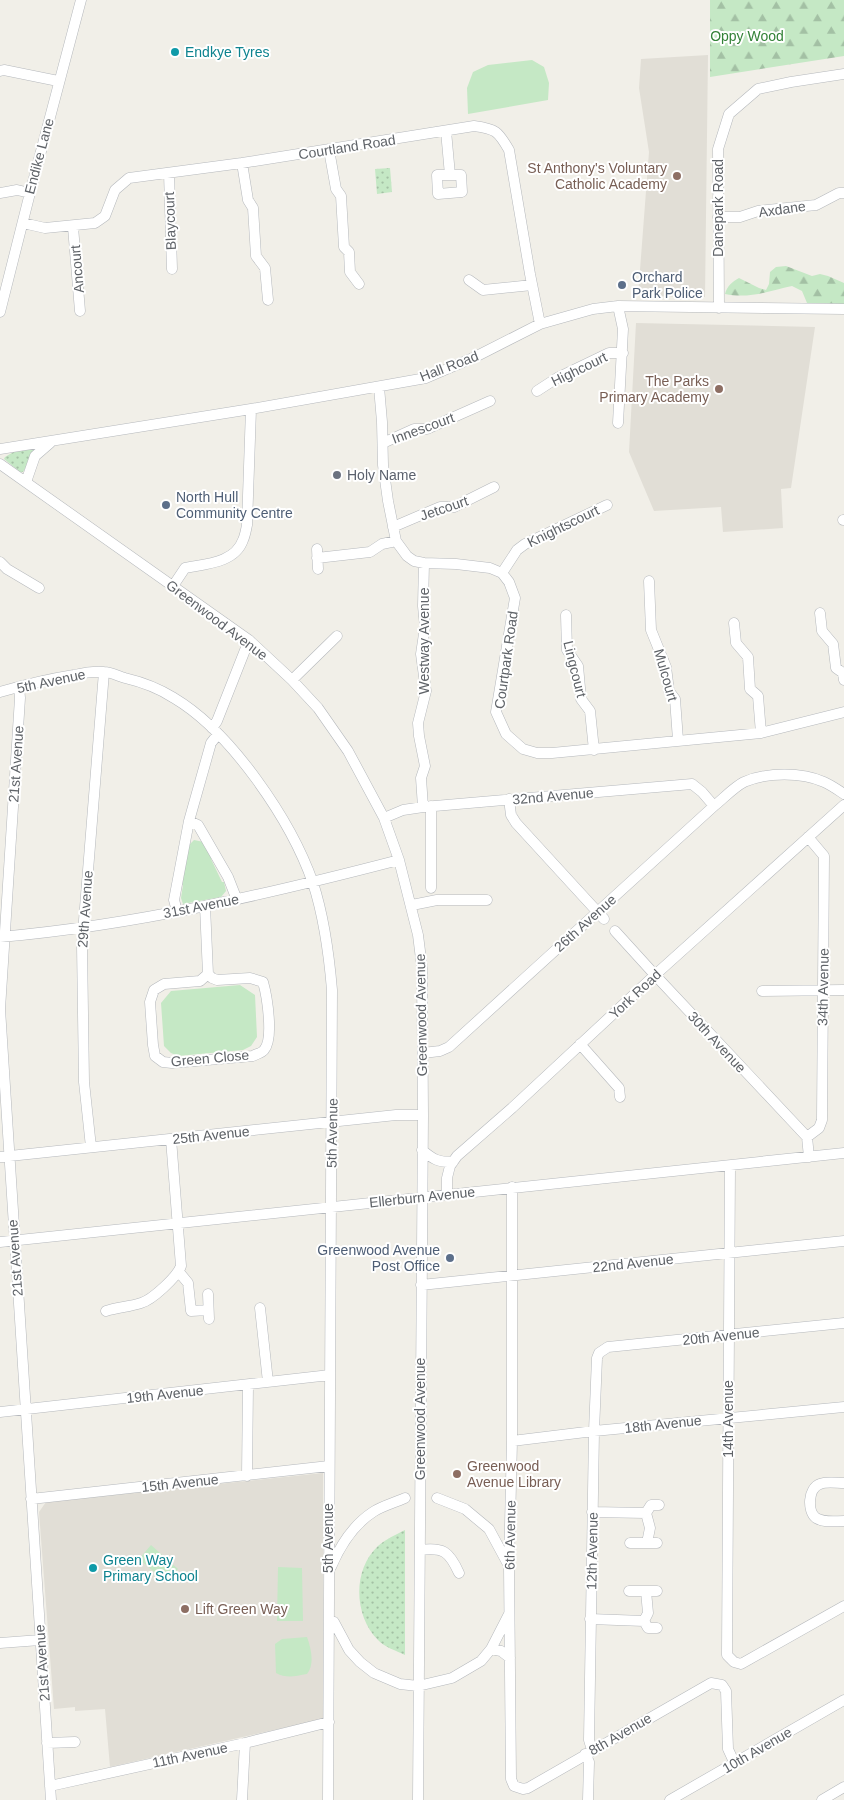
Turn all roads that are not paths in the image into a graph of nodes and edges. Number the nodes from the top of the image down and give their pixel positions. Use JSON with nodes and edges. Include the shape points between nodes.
{"nodes":[{"id":1,"x":81,"y":0,"type":"edge"},
{"id":2,"x":0,"y":71,"type":"edge"},
{"id":3,"x":844,"y":74,"type":"edge"},
{"id":4,"x":58,"y":81,"type":"junction"},
{"id":5,"x":446,"y":131,"type":"junction"},
{"id":6,"x":328,"y":150,"type":"junction"},
{"id":7,"x":242,"y":163,"type":"junction"},
{"id":8,"x":169,"y":173,"type":"junction"},
{"id":9,"x":450,"y":175,"type":"dead end"},
{"id":10,"x":0,"y":193,"type":"edge"},
{"id":11,"x":30,"y":193,"type":"junction"},
{"id":12,"x":844,"y":193,"type":"edge"},
{"id":13,"x":718,"y":217,"type":"junction"},
{"id":14,"x":23,"y":223,"type":"junction"},
{"id":15,"x":73,"y":227,"type":"junction"},
{"id":16,"x":172,"y":269,"type":"dead end"},
{"id":17,"x":4,"y":274,"type":"edge"},
{"id":18,"x":469,"y":280,"type":"dead end"},
{"id":19,"x":359,"y":284,"type":"dead end"},
{"id":20,"x":532,"y":285,"type":"junction"},
{"id":21,"x":268,"y":300,"type":"dead end"},
{"id":22,"x":618,"y":306,"type":"junction"},
{"id":23,"x":719,"y":308,"type":"junction"},
{"id":24,"x":844,"y":309,"type":"edge"},
{"id":25,"x":0,"y":312,"type":"edge"},
{"id":26,"x":80,"y":312,"type":"dead end"},
{"id":27,"x":540,"y":324,"type":"junction"},
{"id":28,"x":623,"y":353,"type":"junction"},
{"id":29,"x":378,"y":387,"type":"junction"},
{"id":30,"x":537,"y":391,"type":"dead end"},
{"id":31,"x":490,"y":401,"type":"dead end"},
{"id":32,"x":250,"y":408,"type":"junction"},
{"id":33,"x":618,"y":423,"type":"dead end"},
{"id":34,"x":51,"y":442,"type":"junction"},
{"id":35,"x":383,"y":443,"type":"junction"},
{"id":36,"x":0,"y":449,"type":"edge"},
{"id":37,"x":0,"y":464,"type":"edge"},
{"id":38,"x":26,"y":482,"type":"junction"},
{"id":39,"x":494,"y":488,"type":"dead end"},
{"id":40,"x":607,"y":505,"type":"dead end"},
{"id":41,"x":393,"y":527,"type":"junction"},
{"id":42,"x":396,"y":541,"type":"junction"},
{"id":43,"x":317,"y":558,"type":"dead end"},
{"id":44,"x":0,"y":562,"type":"edge"},
{"id":45,"x":424,"y":563,"type":"junction"},
{"id":46,"x":502,"y":573,"type":"junction"},
{"id":47,"x":649,"y":581,"type":"dead end"},
{"id":48,"x":173,"y":586,"type":"junction"},
{"id":49,"x":38,"y":588,"type":"dead end"},
{"id":50,"x":820,"y":613,"type":"dead end"},
{"id":51,"x":566,"y":615,"type":"dead end"},
{"id":52,"x":734,"y":623,"type":"dead end"},
{"id":53,"x":337,"y":636,"type":"dead end"},
{"id":54,"x":249,"y":640,"type":"junction"},
{"id":55,"x":104,"y":672,"type":"junction"},
{"id":56,"x":292,"y":680,"type":"junction"},
{"id":57,"x":844,"y":680,"type":"edge"},
{"id":58,"x":19,"y":687,"type":"junction"},
{"id":59,"x":0,"y":692,"type":"edge"},
{"id":60,"x":844,"y":712,"type":"edge"},
{"id":61,"x":215,"y":731,"type":"junction"},
{"id":62,"x":761,"y":733,"type":"junction"},
{"id":63,"x":678,"y":740,"type":"junction"},
{"id":64,"x":594,"y":750,"type":"junction"},
{"id":65,"x":844,"y":794,"type":"edge"},
{"id":66,"x":509,"y":799,"type":"junction"},
{"id":67,"x":844,"y":805,"type":"edge"},
{"id":68,"x":714,"y":806,"type":"junction"},
{"id":69,"x":427,"y":807,"type":"junction"},
{"id":70,"x":384,"y":818,"type":"junction"},
{"id":71,"x":189,"y":821,"type":"junction"},
{"id":72,"x":808,"y":837,"type":"junction"},
{"id":73,"x":399,"y":860,"type":"junction"},
{"id":74,"x":312,"y":882,"type":"junction"},
{"id":75,"x":428,"y":883,"type":"dead end"},
{"id":76,"x":237,"y":900,"type":"junction"},
{"id":77,"x":487,"y":900,"type":"dead end"},
{"id":78,"x":412,"y":905,"type":"junction"},
{"id":79,"x":206,"y":906,"type":"junction"},
{"id":80,"x":177,"y":911,"type":"junction"},
{"id":81,"x":600,"y":916,"type":"junction"},
{"id":82,"x":83,"y":928,"type":"junction"},
{"id":83,"x":615,"y":931,"type":"dead end"},
{"id":84,"x":2,"y":937,"type":"edge"},
{"id":85,"x":208,"y":974,"type":"junction"},
{"id":86,"x":655,"y":975,"type":"junction"},
{"id":87,"x":824,"y":990,"type":"junction"},
{"id":88,"x":844,"y":990,"type":"edge"},
{"id":89,"x":762,"y":991,"type":"dead end"},
{"id":90,"x":580,"y":1044,"type":"junction"},
{"id":91,"x":423,"y":1052,"type":"junction"},
{"id":92,"x":620,"y":1097,"type":"dead end"},
{"id":93,"x":423,"y":1115,"type":"junction"},
{"id":94,"x":332,"y":1123,"type":"junction"},
{"id":95,"x":807,"y":1137,"type":"junction"},
{"id":96,"x":171,"y":1139,"type":"junction"},
{"id":97,"x":91,"y":1147,"type":"junction"},
{"id":98,"x":422,"y":1150,"type":"junction"},
{"id":99,"x":844,"y":1153,"type":"edge"},
{"id":100,"x":5,"y":1157,"type":"edge"},
{"id":101,"x":809,"y":1157,"type":"junction"},
{"id":102,"x":453,"y":1162,"type":"junction"},
{"id":103,"x":730,"y":1166,"type":"junction"},
{"id":104,"x":512,"y":1187,"type":"junction"},
{"id":105,"x":447,"y":1194,"type":"junction"},
{"id":106,"x":422,"y":1197,"type":"junction"},
{"id":107,"x":330,"y":1207,"type":"junction"},
{"id":108,"x":178,"y":1223,"type":"junction"},
{"id":109,"x":14,"y":1241,"type":"junction"},
{"id":110,"x":844,"y":1241,"type":"edge"},
{"id":111,"x":0,"y":1242,"type":"edge"},
{"id":112,"x":729,"y":1254,"type":"junction"},
{"id":113,"x":179,"y":1272,"type":"junction"},
{"id":114,"x":511,"y":1275,"type":"junction"},
{"id":115,"x":421,"y":1285,"type":"junction"},
{"id":116,"x":208,"y":1294,"type":"dead end"},
{"id":117,"x":260,"y":1308,"type":"dead end"},
{"id":118,"x":106,"y":1312,"type":"dead end"},
{"id":119,"x":844,"y":1323,"type":"edge"},
{"id":120,"x":729,"y":1335,"type":"junction"},
{"id":121,"x":599,"y":1353,"type":"joint"},
{"id":122,"x":330,"y":1375,"type":"junction"},
{"id":123,"x":268,"y":1382,"type":"junction"},
{"id":124,"x":248,"y":1385,"type":"junction"},
{"id":125,"x":844,"y":1406,"type":"edge"},
{"id":126,"x":25,"y":1409,"type":"junction"},
{"id":127,"x":0,"y":1412,"type":"edge"},
{"id":128,"x":728,"y":1418,"type":"junction"},
{"id":129,"x":594,"y":1431,"type":"junction"},
{"id":130,"x":512,"y":1441,"type":"junction"},
{"id":131,"x":329,"y":1466,"type":"junction"},
{"id":132,"x":247,"y":1476,"type":"junction"},
{"id":133,"x":844,"y":1483,"type":"edge"},
{"id":134,"x":405,"y":1498,"type":"dead end"},
{"id":135,"x":437,"y":1498,"type":"dead end"},
{"id":136,"x":31,"y":1499,"type":"junction"},
{"id":137,"x":659,"y":1505,"type":"dead end"},
{"id":138,"x":592,"y":1512,"type":"junction"},
{"id":139,"x":646,"y":1513,"type":"junction"},
{"id":140,"x":844,"y":1521,"type":"edge"},
{"id":141,"x":509,"y":1528,"type":"junction"},
{"id":142,"x":328,"y":1533,"type":"junction"},
{"id":143,"x":493,"y":1536,"type":"junction"},
{"id":144,"x":347,"y":1538,"type":"junction"},
{"id":145,"x":630,"y":1543,"type":"dead end"},
{"id":146,"x":420,"y":1550,"type":"junction"},
{"id":147,"x":509,"y":1567,"type":"junction"},
{"id":148,"x":328,"y":1572,"type":"junction"},
{"id":149,"x":459,"y":1573,"type":"dead end"},
{"id":150,"x":629,"y":1591,"type":"dead end"},
{"id":151,"x":844,"y":1606,"type":"edge"},
{"id":152,"x":510,"y":1613,"type":"junction"},
{"id":153,"x":590,"y":1619,"type":"junction"},
{"id":154,"x":644,"y":1621,"type":"junction"},
{"id":155,"x":329,"y":1622,"type":"junction"},
{"id":156,"x":657,"y":1628,"type":"dead end"},
{"id":157,"x":40,"y":1640,"type":"junction"},
{"id":158,"x":0,"y":1643,"type":"edge"},
{"id":159,"x":491,"y":1649,"type":"junction"},
{"id":160,"x":350,"y":1650,"type":"junction"},
{"id":161,"x":329,"y":1656,"type":"junction"},
{"id":162,"x":510,"y":1658,"type":"junction"},
{"id":163,"x":418,"y":1686,"type":"junction"},
{"id":164,"x":844,"y":1700,"type":"edge"},
{"id":165,"x":329,"y":1722,"type":"junction"},
{"id":166,"x":75,"y":1742,"type":"dead end"},
{"id":167,"x":47,"y":1743,"type":"junction"},
{"id":168,"x":245,"y":1743,"type":"junction"},
{"id":169,"x":589,"y":1752,"type":"junction"},
{"id":170,"x":734,"y":1762,"type":"junction"},
{"id":171,"x":50,"y":1786,"type":"junction"},
{"id":172,"x":844,"y":1787,"type":"edge"},
{"id":173,"x":519,"y":1788,"type":"joint"},
{"id":174,"x":828,"y":1799,"type":"edge"},
{"id":175,"x":51,"y":1800,"type":"edge"},
{"id":176,"x":242,"y":1800,"type":"edge"},
{"id":177,"x":328,"y":1800,"type":"edge"},
{"id":178,"x":418,"y":1800,"type":"edge"},
{"id":179,"x":588,"y":1800,"type":"edge"},
{"id":180,"x":670,"y":1800,"type":"edge"}],
"edges":[{"from":1,"to":4,"type":"street","name":"Endike Lane"},
{"from":2,"to":4,"type":"street"},
{"from":3,"to":13,"type":"street","name":"Danepark Road","via":[[758,90],[729,114],[718,149]]},
{"from":4,"to":11,"type":"street","name":"Endike Lane"},
{"from":5,"to":6,"type":"street","name":"Courtland Road"},
{"from":5,"to":9,"type":"street"},
{"from":5,"to":20,"type":"street","name":"Courtland Road","via":[[474,126],[490,128],[502,137],[509,150]]},
{"from":6,"to":7,"type":"street","name":"Courtland Road"},
{"from":6,"to":19,"type":"street","via":[[336,190],[341,196],[344,248],[349,252],[350,272]]},
{"from":7,"to":8,"type":"street","name":"Courtland Road"},
{"from":7,"to":21,"type":"street","via":[[248,200],[253,208],[256,256],[265,268]]},
{"from":8,"to":15,"type":"street","name":"Courtland Road","via":[[129,178],[115,190],[105,216],[95,223]]},
{"from":8,"to":16,"type":"street","name":"Blaycourt"},
{"from":10,"to":11,"type":"street","via":[[17,190]]},
{"from":11,"to":14,"type":"street","name":"Endike Lane"},
{"from":12,"to":13,"type":"street","name":"Axdane","via":[[816,204],[740,217]]},
{"from":13,"to":23,"type":"street","name":"Danepark Road"},
{"from":14,"to":15,"type":"street","name":"Courtland Road","via":[[45,228]]},
{"from":14,"to":17,"type":"street","name":"Endike Lane"},
{"from":15,"to":26,"type":"street","name":"Ancourt"},
{"from":17,"to":25,"type":"street","name":"Endike Lane"},
{"from":18,"to":20,"type":"street","via":[[483,290]]},
{"from":20,"to":27,"type":"street","name":"Courtland Road"},
{"from":22,"to":23,"type":"street","name":"Hall Road"},
{"from":22,"to":27,"type":"street","name":"Hall Road"},
{"from":22,"to":28,"type":"street","via":[[623,329]]},
{"from":23,"to":24,"type":"street","name":"Hall Road"},
{"from":27,"to":29,"type":"street","name":"Hall Road","via":[[426,378]]},
{"from":28,"to":30,"type":"street","name":"Highcourt","via":[[609,353],[556,378]]},
{"from":28,"to":33,"type":"street"},
{"from":29,"to":32,"type":"street","name":"Hall Road"},
{"from":29,"to":35,"type":"street"},
{"from":31,"to":35,"type":"street","name":"Innescourt","via":[[427,429],[414,429]]},
{"from":32,"to":34,"type":"street","name":"Hall Road"},
{"from":32,"to":48,"type":"street","via":[[247,525],[243,542],[235,553],[220,561],[185,568]]},
{"from":34,"to":36,"type":"street","name":"Hall Road"},
{"from":34,"to":38,"type":"street","via":[[35,456]]},
{"from":35,"to":41,"type":"street","via":[[384,474]]},
{"from":37,"to":38,"type":"street","name":"Greenwood Avenue"},
{"from":38,"to":48,"type":"street","name":"Greenwood Avenue"},
{"from":39,"to":41,"type":"street","name":"Jetcourt"},
{"from":40,"to":46,"type":"street","name":"Knightscourt","via":[[525,544],[516,550]]},
{"from":41,"to":42,"type":"street"},
{"from":42,"to":43,"type":"street","via":[[382,544],[370,552]]},
{"from":42,"to":45,"type":"street","via":[[407,556]]},
{"from":44,"to":49,"type":"street"},
{"from":45,"to":46,"type":"street","via":[[490,568]]},
{"from":45,"to":69,"type":"street","name":"Westway Avenue","via":[[425,627],[421,654],[426,691],[418,723]]},
{"from":46,"to":64,"type":"street","name":"Courtpark Road","via":[[515,598],[496,712],[506,734],[523,749],[537,753]]},
{"from":47,"to":63,"type":"street","name":"Mulcourt","via":[[651,630],[666,667],[669,691],[675,699]]},
{"from":48,"to":54,"type":"street","name":"Greenwood Avenue"},
{"from":50,"to":57,"type":"street","via":[[822,631],[833,644],[836,668],[843,672]]},
{"from":51,"to":64,"type":"street","name":"Lingcourt","via":[[568,650],[578,666],[581,699],[590,711]]},
{"from":52,"to":62,"type":"street","via":[[736,643],[748,657],[750,689],[758,696]]},
{"from":53,"to":56,"type":"street"},
{"from":54,"to":56,"type":"street","name":"Greenwood Avenue"},
{"from":54,"to":61,"type":"street"},
{"from":55,"to":58,"type":"street","name":"5th Avenue","via":[[66,676]]},
{"from":55,"to":61,"type":"street","name":"5th Avenue","via":[[137,681],[174,698]]},
{"from":55,"to":82,"type":"street","name":"29th Avenue"},
{"from":56,"to":70,"type":"street","name":"Greenwood Avenue","via":[[318,708],[348,751]]},
{"from":58,"to":59,"type":"street","name":"5th Avenue"},
{"from":58,"to":84,"type":"street","name":"21st Avenue"},
{"from":60,"to":62,"type":"street","name":"Courtpark Road"},
{"from":61,"to":71,"type":"street"},
{"from":61,"to":74,"type":"street","name":"5th Avenue","via":[[265,790],[291,835]]},
{"from":62,"to":63,"type":"street","name":"Courtpark Road"},
{"from":63,"to":64,"type":"street","name":"Courtpark Road"},
{"from":65,"to":68,"type":"street","name":"26th Avenue","via":[[824,782],[784,775],[744,782]]},
{"from":66,"to":68,"type":"street","name":"32nd Avenue","via":[[692,784]]},
{"from":66,"to":69,"type":"street","name":"32nd Avenue"},
{"from":66,"to":81,"type":"street","via":[[511,815],[516,823]]},
{"from":67,"to":72,"type":"street","name":"York Road"},
{"from":68,"to":81,"type":"street","name":"26th Avenue"},
{"from":69,"to":70,"type":"street","name":"32nd Avenue","via":[[402,810]]},
{"from":69,"to":75,"type":"street"},
{"from":70,"to":73,"type":"street","name":"Greenwood Avenue"},
{"from":71,"to":76,"type":"street","via":[[198,825],[228,877]]},
{"from":71,"to":80,"type":"street","via":[[174,900]]},
{"from":72,"to":86,"type":"street","name":"York Road"},
{"from":72,"to":87,"type":"street","name":"34th Avenue","via":[[824,856]]},
{"from":73,"to":74,"type":"street","name":"31st Avenue"},
{"from":73,"to":78,"type":"street","name":"Greenwood Avenue"},
{"from":74,"to":76,"type":"street","name":"31st Avenue"},
{"from":74,"to":94,"type":"street","name":"5th Avenue","via":[[325,932],[332,990]]},
{"from":76,"to":79,"type":"street","name":"31st Avenue"},
{"from":77,"to":78,"type":"street","via":[[437,900]]},
{"from":78,"to":91,"type":"street","name":"Greenwood Avenue","via":[[422,967]]},
{"from":79,"to":80,"type":"street","name":"31st Avenue"},
{"from":79,"to":85,"type":"street"},
{"from":80,"to":82,"type":"street","name":"31st Avenue"},
{"from":81,"to":91,"type":"street","name":"26th Avenue","via":[[449,1046],[440,1051]]},
{"from":82,"to":84,"type":"street","name":"31st Avenue"},
{"from":82,"to":97,"type":"street","name":"29th Avenue","via":[[84,1082]]},
{"from":83,"to":86,"type":"street","name":"30th Avenue"},
{"from":84,"to":100,"type":"street","name":"21st Avenue","via":[[0,1008]]},
{"from":85,"to":85,"type":"street","name":"Green Close","via":[[217,980],[250,978],[263,982],[267,996],[268,1041],[264,1051],[253,1056],[172,1063],[159,1060],[153,1045],[150,1002],[154,990],[164,984],[200,981]]},
{"from":86,"to":90,"type":"street","name":"York Road"},
{"from":86,"to":95,"type":"street","name":"30th Avenue"},
{"from":87,"to":88,"type":"street"},
{"from":87,"to":89,"type":"street"},
{"from":87,"to":95,"type":"street","name":"34th Avenue","via":[[822,1120],[819,1128]]},
{"from":90,"to":92,"type":"street","via":[[619,1088]]},
{"from":90,"to":102,"type":"street","name":"York Road"},
{"from":91,"to":93,"type":"street","name":"Greenwood Avenue"},
{"from":93,"to":94,"type":"street","name":"25th Avenue"},
{"from":93,"to":98,"type":"street","name":"Greenwood Avenue"},
{"from":94,"to":96,"type":"street","name":"25th Avenue"},
{"from":94,"to":107,"type":"street","name":"5th Avenue"},
{"from":95,"to":101,"type":"street"},
{"from":96,"to":97,"type":"street","name":"25th Avenue"},
{"from":96,"to":108,"type":"street"},
{"from":97,"to":100,"type":"street","name":"25th Avenue"},
{"from":98,"to":102,"type":"street","via":[[439,1162]]},
{"from":98,"to":106,"type":"street","name":"Greenwood Avenue"},
{"from":99,"to":101,"type":"street","name":"Ellerburn Avenue"},
{"from":100,"to":109,"type":"street","name":"21st Avenue"},
{"from":101,"to":103,"type":"street","name":"Ellerburn Avenue"},
{"from":102,"to":105,"type":"street","via":[[447,1178]]},
{"from":103,"to":104,"type":"street","name":"Ellerburn Avenue"},
{"from":103,"to":112,"type":"street","name":"14th Avenue"},
{"from":104,"to":105,"type":"street","name":"Ellerburn Avenue"},
{"from":104,"to":114,"type":"street","name":"6th Avenue"},
{"from":105,"to":106,"type":"street","name":"Ellerburn Avenue"},
{"from":106,"to":107,"type":"street","name":"Ellerburn Avenue"},
{"from":106,"to":115,"type":"street","name":"Greenwood Avenue"},
{"from":107,"to":108,"type":"street","name":"Ellerburn Avenue"},
{"from":107,"to":122,"type":"street","name":"5th Avenue"},
{"from":108,"to":109,"type":"street","name":"Ellerburn Avenue"},
{"from":108,"to":113,"type":"street"},
{"from":109,"to":111,"type":"street","name":"Ellerburn Avenue"},
{"from":109,"to":126,"type":"street","name":"21st Avenue"},
{"from":110,"to":112,"type":"street","name":"22nd Avenue"},
{"from":112,"to":114,"type":"street","name":"22nd Avenue"},
{"from":112,"to":120,"type":"street","name":"14th Avenue"},
{"from":113,"to":116,"type":"street","via":[[188,1283],[191,1311],[208,1315]]},
{"from":113,"to":118,"type":"street","via":[[145,1302]]},
{"from":114,"to":115,"type":"street","name":"22nd Avenue"},
{"from":114,"to":130,"type":"street","name":"6th Avenue"},
{"from":115,"to":146,"type":"street","name":"Greenwood Avenue"},
{"from":117,"to":123,"type":"street"},
{"from":119,"to":120,"type":"street","name":"20th Avenue"},
{"from":120,"to":121,"type":"street","name":"20th Avenue","via":[[608,1347]]},
{"from":120,"to":128,"type":"street","name":"14th Avenue"},
{"from":121,"to":129,"type":"street","name":"12th Avenue"},
{"from":122,"to":123,"type":"street","name":"19th Avenue"},
{"from":122,"to":131,"type":"street","name":"5th Avenue"},
{"from":123,"to":124,"type":"street","name":"19th Avenue"},
{"from":124,"to":126,"type":"street","name":"19th Avenue"},
{"from":124,"to":132,"type":"street"},
{"from":125,"to":128,"type":"street","name":"18th Avenue"},
{"from":126,"to":127,"type":"street","name":"19th Avenue"},
{"from":126,"to":136,"type":"street","name":"21st Avenue"},
{"from":128,"to":129,"type":"street","name":"18th Avenue"},
{"from":128,"to":151,"type":"street","name":"14th Avenue","via":[[727,1655],[742,1664]]},
{"from":129,"to":130,"type":"street","name":"18th Avenue"},
{"from":129,"to":138,"type":"street","name":"12th Avenue"},
{"from":130,"to":141,"type":"street","name":"6th Avenue"},
{"from":131,"to":132,"type":"street","name":"15th Avenue"},
{"from":131,"to":142,"type":"street","name":"5th Avenue"},
{"from":132,"to":136,"type":"street","name":"15th Avenue"},
{"from":133,"to":140,"type":"street","via":[[820,1484],[810,1496],[815,1518]]},
{"from":134,"to":144,"type":"street","name":"Greenwood Avenue","via":[[374,1511],[360,1521]]},
{"from":135,"to":143,"type":"street","name":"Greenwood Avenue","via":[[465,1509]]},
{"from":136,"to":157,"type":"street","name":"21st Avenue"},
{"from":137,"to":139,"type":"street","via":[[651,1505]]},
{"from":138,"to":139,"type":"street"},
{"from":138,"to":153,"type":"street","name":"12th Avenue"},
{"from":139,"to":145,"type":"street","via":[[652,1543]]},
{"from":141,"to":143,"type":"street"},
{"from":141,"to":147,"type":"street","name":"6th Avenue"},
{"from":142,"to":144,"type":"street"},
{"from":142,"to":148,"type":"street","name":"5th Avenue"},
{"from":143,"to":147,"type":"street","name":"Greenwood Avenue"},
{"from":144,"to":148,"type":"street","name":"Greenwood Avenue"},
{"from":146,"to":149,"type":"street","via":[[433,1548],[445,1551]]},
{"from":146,"to":163,"type":"street","name":"Greenwood Avenue"},
{"from":147,"to":152,"type":"street","name":"6th Avenue"},
{"from":148,"to":155,"type":"street","name":"5th Avenue"},
{"from":150,"to":154,"type":"street","via":[[652,1591]]},
{"from":152,"to":159,"type":"street"},
{"from":152,"to":162,"type":"street","name":"6th Avenue"},
{"from":153,"to":154,"type":"street"},
{"from":153,"to":169,"type":"street","name":"12th Avenue"},
{"from":154,"to":156,"type":"street","via":[[648,1628]]},
{"from":155,"to":160,"type":"street","via":[[334,1622]]},
{"from":155,"to":161,"type":"street","name":"5th Avenue"},
{"from":157,"to":158,"type":"street"},
{"from":157,"to":167,"type":"street","name":"21st Avenue"},
{"from":159,"to":162,"type":"street"},
{"from":159,"to":163,"type":"street","via":[[481,1661],[452,1678]]},
{"from":160,"to":161,"type":"street"},
{"from":160,"to":163,"type":"street","via":[[374,1673],[400,1684]]},
{"from":161,"to":165,"type":"street","name":"5th Avenue"},
{"from":162,"to":173,"type":"street","name":"6th Avenue","via":[[511,1779]]},
{"from":163,"to":178,"type":"street","name":"Greenwood Avenue"},
{"from":164,"to":170,"type":"street","name":"10th Avenue"},
{"from":165,"to":168,"type":"street","name":"11th Avenue"},
{"from":165,"to":177,"type":"street","name":"5th Avenue"},
{"from":166,"to":167,"type":"street"},
{"from":167,"to":171,"type":"street","name":"21st Avenue"},
{"from":168,"to":171,"type":"street","name":"11th Avenue"},
{"from":168,"to":176,"type":"street"},
{"from":169,"to":170,"type":"street","name":"8th Avenue","via":[[711,1683],[722,1685],[726,1691],[728,1749]]},
{"from":169,"to":173,"type":"street","name":"8th Avenue","via":[[528,1788]]},
{"from":169,"to":179,"type":"street","name":"12th Avenue"},
{"from":170,"to":180,"type":"street","name":"10th Avenue"},
{"from":171,"to":175,"type":"street","name":"21st Avenue"},
{"from":172,"to":174,"type":"street"}]}
